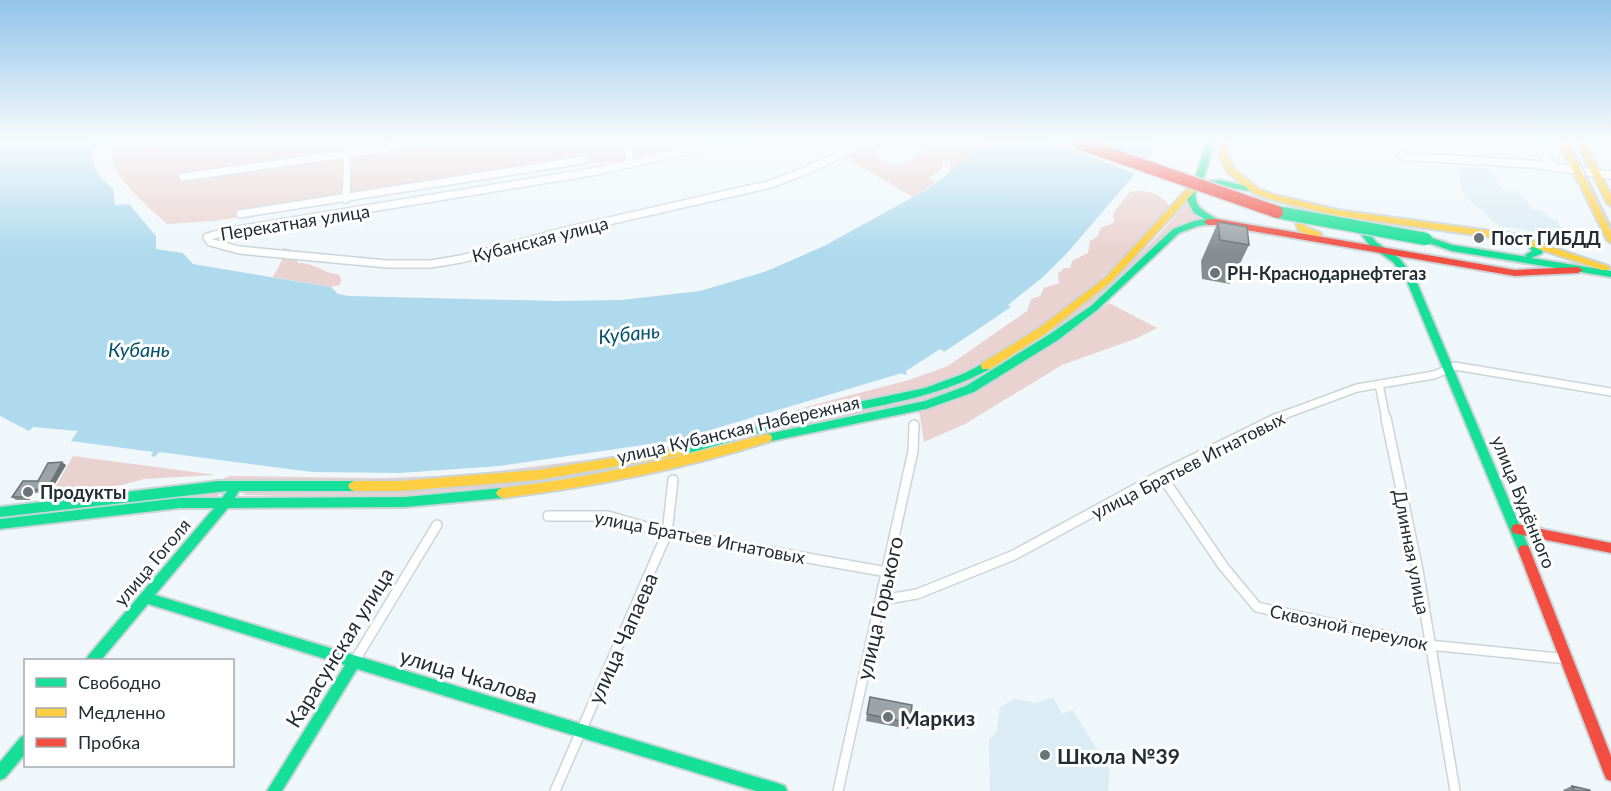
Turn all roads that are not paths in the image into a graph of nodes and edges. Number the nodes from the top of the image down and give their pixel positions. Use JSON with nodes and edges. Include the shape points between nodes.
{"nodes":[{"id":1,"x":346,"y":179,"type":"edge"},
{"id":2,"x":468,"y":179,"type":"edge"},
{"id":3,"x":549,"y":179,"type":"edge"},
{"id":4,"x":784,"y":179,"type":"edge"},
{"id":5,"x":1178,"y":179,"type":"edge"},
{"id":6,"x":1199,"y":179,"type":"edge"},
{"id":7,"x":1241,"y":179,"type":"edge"},
{"id":8,"x":1581,"y":179,"type":"edge"},
{"id":9,"x":1598,"y":179,"type":"edge"},
{"id":10,"x":1192,"y":188,"type":"junction"},
{"id":11,"x":1256,"y":191,"type":"junction"},
{"id":12,"x":346,"y":199,"type":"junction"},
{"id":13,"x":1286,"y":202,"type":"junction"},
{"id":14,"x":1611,"y":203,"type":"edge"},
{"id":15,"x":1338,"y":213,"type":"junction"},
{"id":16,"x":240,"y":214,"type":"dead end"},
{"id":17,"x":1298,"y":219,"type":"junction"},
{"id":18,"x":1217,"y":222,"type":"junction"},
{"id":19,"x":1403,"y":223,"type":"junction"},
{"id":20,"x":1288,"y":234,"type":"junction"},
{"id":21,"x":1363,"y":236,"type":"junction"},
{"id":22,"x":207,"y":237,"type":"joint"},
{"id":23,"x":1431,"y":239,"type":"junction"},
{"id":24,"x":1521,"y":239,"type":"junction"},
{"id":25,"x":1611,"y":240,"type":"edge"},
{"id":26,"x":1344,"y":245,"type":"junction"},
{"id":27,"x":1388,"y":254,"type":"junction"},
{"id":28,"x":1493,"y":254,"type":"junction"},
{"id":29,"x":1530,"y":255,"type":"junction"},
{"id":30,"x":1429,"y":259,"type":"junction"},
{"id":31,"x":1492,"y":269,"type":"junction"},
{"id":32,"x":1585,"y":270,"type":"junction"},
{"id":33,"x":1609,"y":270,"type":"edge"},
{"id":34,"x":1410,"y":279,"type":"junction"},
{"id":35,"x":1450,"y":369,"type":"junction"},
{"id":36,"x":1380,"y":384,"type":"junction"},
{"id":37,"x":1611,"y":392,"type":"edge"},
{"id":38,"x":914,"y":425,"type":"dead end"},
{"id":39,"x":1161,"y":475,"type":"junction"},
{"id":40,"x":673,"y":480,"type":"dead end"},
{"id":41,"x":236,"y":486,"type":"junction"},
{"id":42,"x":226,"y":502,"type":"junction"},
{"id":43,"x":0,"y":512,"type":"edge"},
{"id":44,"x":548,"y":516,"type":"dead end"},
{"id":45,"x":0,"y":524,"type":"edge"},
{"id":46,"x":437,"y":525,"type":"dead end"},
{"id":47,"x":1517,"y":529,"type":"junction"},
{"id":48,"x":667,"y":533,"type":"junction"},
{"id":49,"x":1611,"y":548,"type":"edge"},
{"id":50,"x":888,"y":572,"type":"junction"},
{"id":51,"x":146,"y":598,"type":"junction"},
{"id":52,"x":881,"y":600,"type":"junction"},
{"id":53,"x":1430,"y":645,"type":"junction"},
{"id":54,"x":94,"y":659,"type":"edge"},
{"id":55,"x":1567,"y":659,"type":"junction"},
{"id":56,"x":354,"y":662,"type":"junction"},
{"id":57,"x":581,"y":730,"type":"junction"},
{"id":58,"x":24,"y":744,"type":"edge"},
{"id":59,"x":1607,"y":752,"type":"edge"},
{"id":60,"x":0,"y":772,"type":"edge"},
{"id":61,"x":1611,"y":774,"type":"edge"},
{"id":62,"x":274,"y":791,"type":"edge"},
{"id":63,"x":555,"y":791,"type":"edge"},
{"id":64,"x":780,"y":791,"type":"edge"},
{"id":65,"x":838,"y":791,"type":"edge"},
{"id":66,"x":1455,"y":791,"type":"edge"}],
"edges":[{"from":1,"to":12,"type":"street"},
{"from":2,"to":12,"type":"street"},
{"from":3,"to":22,"type":"street","name":"Перекатная улица"},
{"from":4,"to":22,"type":"street","name":"Кубанская улица","via":[[430,264],[387,264],[239,250],[210,242]]},
{"from":5,"to":23,"type":"main road","bridge":true,"via":[[1277,212]]},
{"from":6,"to":10,"type":"main road","name":"улица Кубанская Набережная"},
{"from":7,"to":11,"type":"main road"},
{"from":8,"to":25,"type":"main road"},
{"from":9,"to":14,"type":"main road"},
{"from":10,"to":11,"type":"main road","via":[[1220,183]]},
{"from":10,"to":18,"type":"main road","via":[[1190,198],[1197,211]]},
{"from":10,"to":41,"type":"main road","name":"улица Кубанская Набережная","via":[[1109,279],[1078,304],[980,370],[937,389],[816,415],[666,455],[538,475],[399,486]]},
{"from":11,"to":13,"type":"main road"},
{"from":12,"to":16,"type":"street"},
{"from":13,"to":15,"type":"main road"},
{"from":13,"to":17,"type":"main road"},
{"from":15,"to":19,"type":"main road"},
{"from":15,"to":21,"type":"main road","name":"улица Будённого","via":[[1350,219]]},
{"from":17,"to":20,"type":"main road","via":[[1298,225]]},
{"from":17,"to":21,"type":"main road","via":[[1302,229],[1310,233]]},
{"from":18,"to":20,"type":"main road","name":"улица Кубанская Набережная"},
{"from":18,"to":42,"type":"main road","name":"улица Кубанская Набережная","via":[[1197,223],[1176,231],[1115,290],[1053,337],[985,381],[926,405],[770,437],[656,468],[542,489],[395,502]]},
{"from":19,"to":21,"type":"main road","via":[[1372,222]]},
{"from":19,"to":24,"type":"main road"},
{"from":20,"to":26,"type":"main road","name":"улица Кубанская Набережная"},
{"from":21,"to":26,"type":"main road"},
{"from":21,"to":27,"type":"main road","name":"улица Будённого"},
{"from":23,"to":28,"type":"main road","via":[[1452,248]]},
{"from":23,"to":29,"type":"main road"},
{"from":24,"to":29,"type":"main road","via":[[1538,250]]},
{"from":24,"to":33,"type":"main road"},
{"from":26,"to":27,"type":"main road","name":"улица Кубанская Набережная"},
{"from":27,"to":30,"type":"main road","name":"улица Кубанская Набережная"},
{"from":27,"to":34,"type":"main road","name":"улица Будённого"},
{"from":28,"to":31,"type":"main road","via":[[1505,258],[1509,266]]},
{"from":28,"to":32,"type":"main road"},
{"from":29,"to":33,"type":"main road"},
{"from":30,"to":31,"type":"main road","name":"улица Кубанская Набережная"},
{"from":30,"to":34,"type":"main road","via":[[1410,266]]},
{"from":31,"to":32,"type":"main road","name":"улица Кубанская Набережная","via":[[1526,273]]},
{"from":32,"to":33,"type":"main road"},
{"from":34,"to":35,"type":"main road","name":"улица Будённого"},
{"from":35,"to":36,"type":"street","name":"улица Братьев Игнатовых"},
{"from":35,"to":37,"type":"street","name":"улица Братьев Игнатовых","via":[[1468,367]]},
{"from":35,"to":47,"type":"main road","name":"улица Будённого"},
{"from":36,"to":39,"type":"street","name":"улица Братьев Игнатовых","via":[[1357,388],[1271,420]]},
{"from":36,"to":53,"type":"street","name":"Длинная улица"},
{"from":38,"to":50,"type":"street","name":"улица Горького","via":[[913,451]]},
{"from":39,"to":52,"type":"street","name":"улица Братьев Игнатовых","via":[[1014,555],[917,594]]},
{"from":39,"to":53,"type":"street","name":"Сквозной переулок","via":[[1222,566],[1257,608]]},
{"from":40,"to":48,"type":"street","name":"улица Чапаева"},
{"from":41,"to":42,"type":"main road","name":"улица Гоголя"},
{"from":41,"to":43,"type":"main road","name":"улица Кубанская Набережная"},
{"from":42,"to":45,"type":"main road","name":"улица Кубанская Набережная","via":[[180,503]]},
{"from":42,"to":51,"type":"main road","name":"улица Гоголя"},
{"from":44,"to":48,"type":"street","name":"улица Братьев Игнатовых","via":[[608,516]]},
{"from":46,"to":56,"type":"street","name":"Карасунская улица"},
{"from":47,"to":49,"type":"main road"},
{"from":47,"to":55,"type":"main road","name":"улица Будённого"},
{"from":48,"to":50,"type":"street","name":"улица Братьев Игнатовых"},
{"from":48,"to":57,"type":"street","name":"улица Чапаева"},
{"from":50,"to":52,"type":"street","name":"улица Горького"},
{"from":51,"to":54,"type":"main road","name":"улица Гоголя"},
{"from":51,"to":56,"type":"main road","name":"улица Чкалова"},
{"from":52,"to":65,"type":"street","name":"улица Горького"},
{"from":53,"to":55,"type":"street","name":"Сквозной переулок"},
{"from":53,"to":66,"type":"street","name":"Длинная улица"},
{"from":55,"to":59,"type":"main road","name":"улица Будённого"},
{"from":56,"to":57,"type":"main road","name":"улица Чкалова"},
{"from":56,"to":62,"type":"main road","name":"Карасунская улица"},
{"from":57,"to":63,"type":"street","name":"улица Чапаева"},
{"from":57,"to":64,"type":"main road","name":"улица Чкалова"},
{"from":58,"to":60,"type":"main road"},
{"from":59,"to":61,"type":"main road","name":"улица Будённого"}]}
